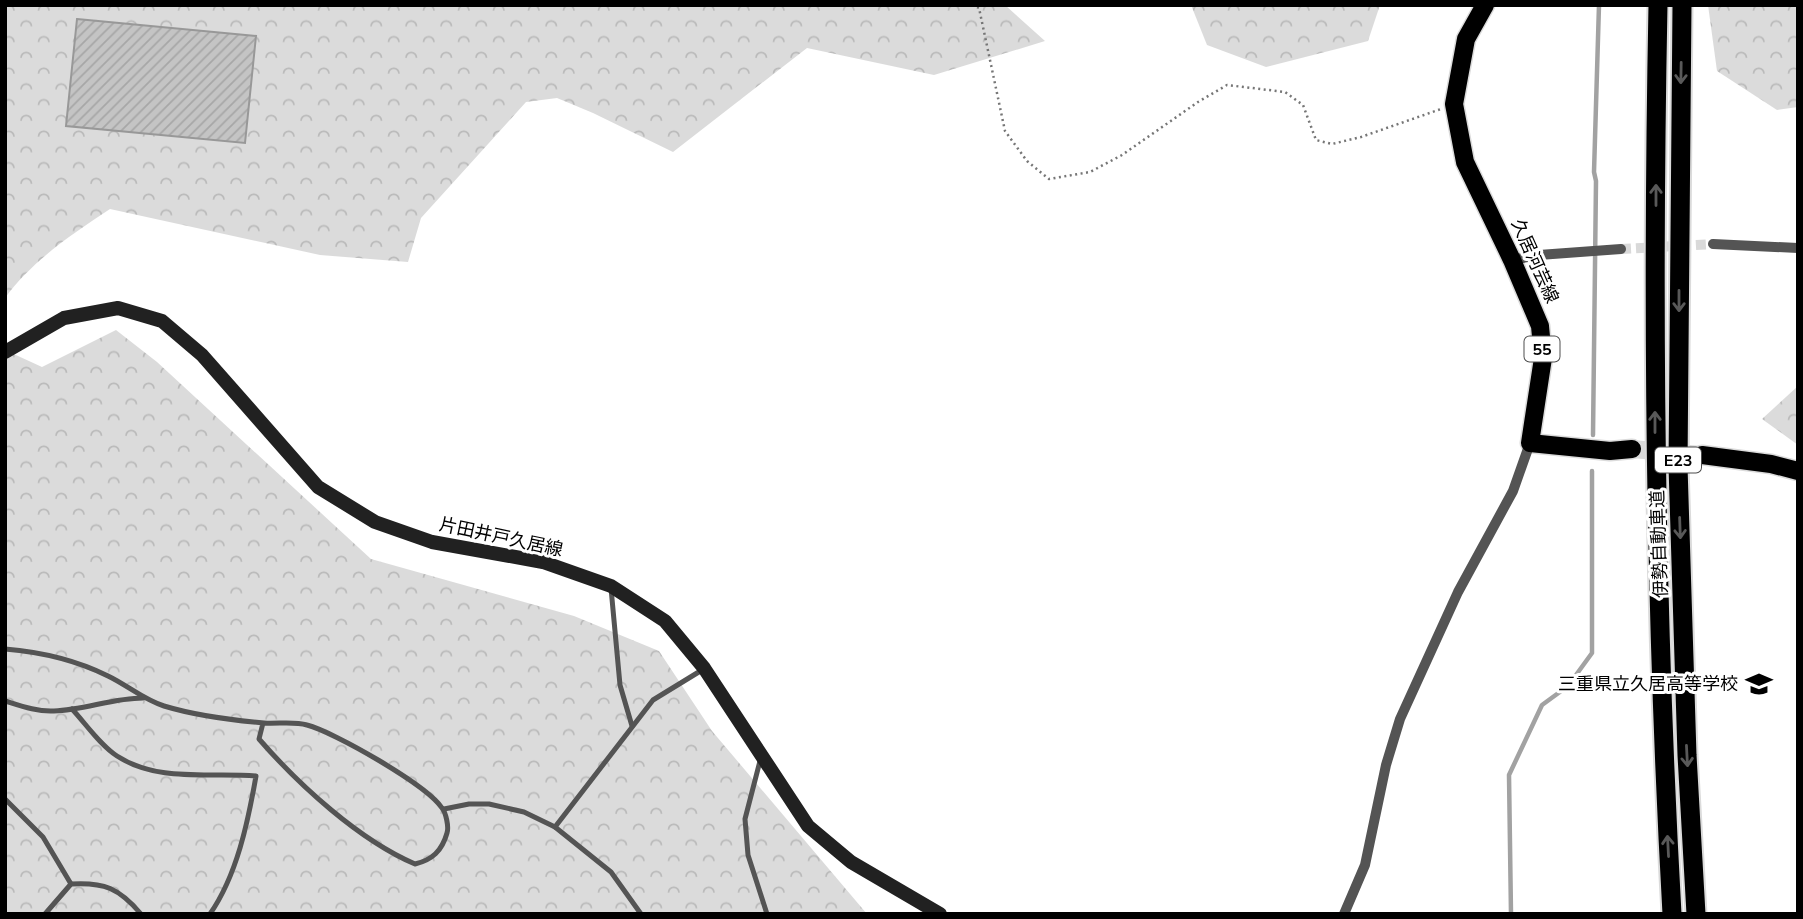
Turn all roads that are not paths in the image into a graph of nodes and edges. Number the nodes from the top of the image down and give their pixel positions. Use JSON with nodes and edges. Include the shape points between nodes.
{"nodes":[{"id":1,"x":1485,"y":5,"type":"edge"},
{"id":2,"x":1658,"y":5,"type":"edge"},
{"id":3,"x":1682,"y":5,"type":"edge"},
{"id":4,"x":1713,"y":244,"type":"tunnel mouth"},
{"id":5,"x":1798,"y":248,"type":"edge"},
{"id":6,"x":1621,"y":249,"type":"tunnel mouth"},
{"id":7,"x":1512,"y":260,"type":"junction"},
{"id":8,"x":5,"y":352,"type":"edge"},
{"id":9,"x":1530,"y":443,"type":"junction"},
{"id":10,"x":1632,"y":449,"type":"tunnel mouth"},
{"id":11,"x":1702,"y":455,"type":"tunnel mouth"},
{"id":12,"x":1798,"y":471,"type":"edge"},
{"id":13,"x":611,"y":586,"type":"junction"},
{"id":14,"x":5,"y":649,"type":"edge"},
{"id":15,"x":704,"y":668,"type":"junction"},
{"id":16,"x":146,"y":698,"type":"junction"},
{"id":17,"x":5,"y":701,"type":"edge"},
{"id":18,"x":72,"y":709,"type":"junction"},
{"id":19,"x":263,"y":723,"type":"junction"},
{"id":20,"x":632,"y":726,"type":"junction"},
{"id":21,"x":762,"y":756,"type":"junction"},
{"id":22,"x":5,"y":799,"type":"edge"},
{"id":23,"x":444,"y":809,"type":"junction"},
{"id":24,"x":555,"y":827,"type":"junction"},
{"id":25,"x":71,"y":884,"type":"junction"},
{"id":26,"x":45,"y":914,"type":"edge"},
{"id":27,"x":141,"y":914,"type":"edge"},
{"id":28,"x":210,"y":914,"type":"edge"},
{"id":29,"x":641,"y":914,"type":"edge"},
{"id":30,"x":767,"y":914,"type":"edge"},
{"id":31,"x":940,"y":914,"type":"edge"},
{"id":32,"x":1344,"y":914,"type":"edge"},
{"id":33,"x":1672,"y":914,"type":"edge"},
{"id":34,"x":1696,"y":914,"type":"edge"}],
"edges":[{"from":1,"to":7,"type":"main road","name":"久居河芸線","number":"55","via":[[1466,39],[1454,104],[1465,162]]},
{"from":33,"to":2,"type":"highway","name":"伊勢自動車道","number":"E23","one_way":true,"via":[[1655,466]]},
{"from":3,"to":34,"type":"highway","name":"伊勢自動車道","number":"E23","one_way":true,"via":[[1678,466]]},
{"from":4,"to":5,"type":"street"},
{"from":6,"to":7,"type":"street"},
{"from":7,"to":9,"type":"main road","name":"久居河芸線","number":"55","via":[[1540,326],[1543,358]]},
{"from":8,"to":13,"type":"main road","name":"片田井戸久居線","via":[[65,318],[118,308],[162,321],[202,355],[318,487],[375,522],[432,542],[543,562]]},
{"from":9,"to":10,"type":"main road"},
{"from":9,"to":32,"type":"street","via":[[1513,491],[1458,592],[1400,719],[1365,865]]},
{"from":11,"to":12,"type":"main road"},
{"from":13,"to":15,"type":"main road","name":"片田井戸久居線","via":[[665,621]]},
{"from":13,"to":20,"type":"lane","via":[[620,685]]},
{"from":14,"to":16,"type":"lane","via":[[73,661]]},
{"from":15,"to":20,"type":"lane","via":[[653,700]]},
{"from":15,"to":21,"type":"main road","name":"片田井戸久居線"},
{"from":16,"to":18,"type":"lane","via":[[121,698]]},
{"from":16,"to":19,"type":"lane","via":[[199,715]]},
{"from":17,"to":18,"type":"lane","via":[[39,710]]},
{"from":18,"to":28,"type":"lane","via":[[115,755],[132,764],[196,776],[256,776],[248,819],[223,895]]},
{"from":19,"to":23,"type":"lane","via":[[305,724],[336,737],[413,782]]},
{"from":19,"to":23,"type":"lane","via":[[260,739],[281,764],[355,829],[403,859],[415,864],[429,860],[440,849],[448,830]]},
{"from":20,"to":24,"type":"lane"},
{"from":21,"to":30,"type":"lane","via":[[745,819],[748,855]]},
{"from":21,"to":31,"type":"main road","name":"片田井戸久居線","via":[[807,826],[850,862]]},
{"from":22,"to":25,"type":"lane","via":[[43,837]]},
{"from":23,"to":24,"type":"lane","via":[[489,804],[524,812]]},
{"from":24,"to":29,"type":"lane","via":[[611,872]]},
{"from":25,"to":26,"type":"lane"},
{"from":25,"to":27,"type":"lane","via":[[110,888]]}]}
